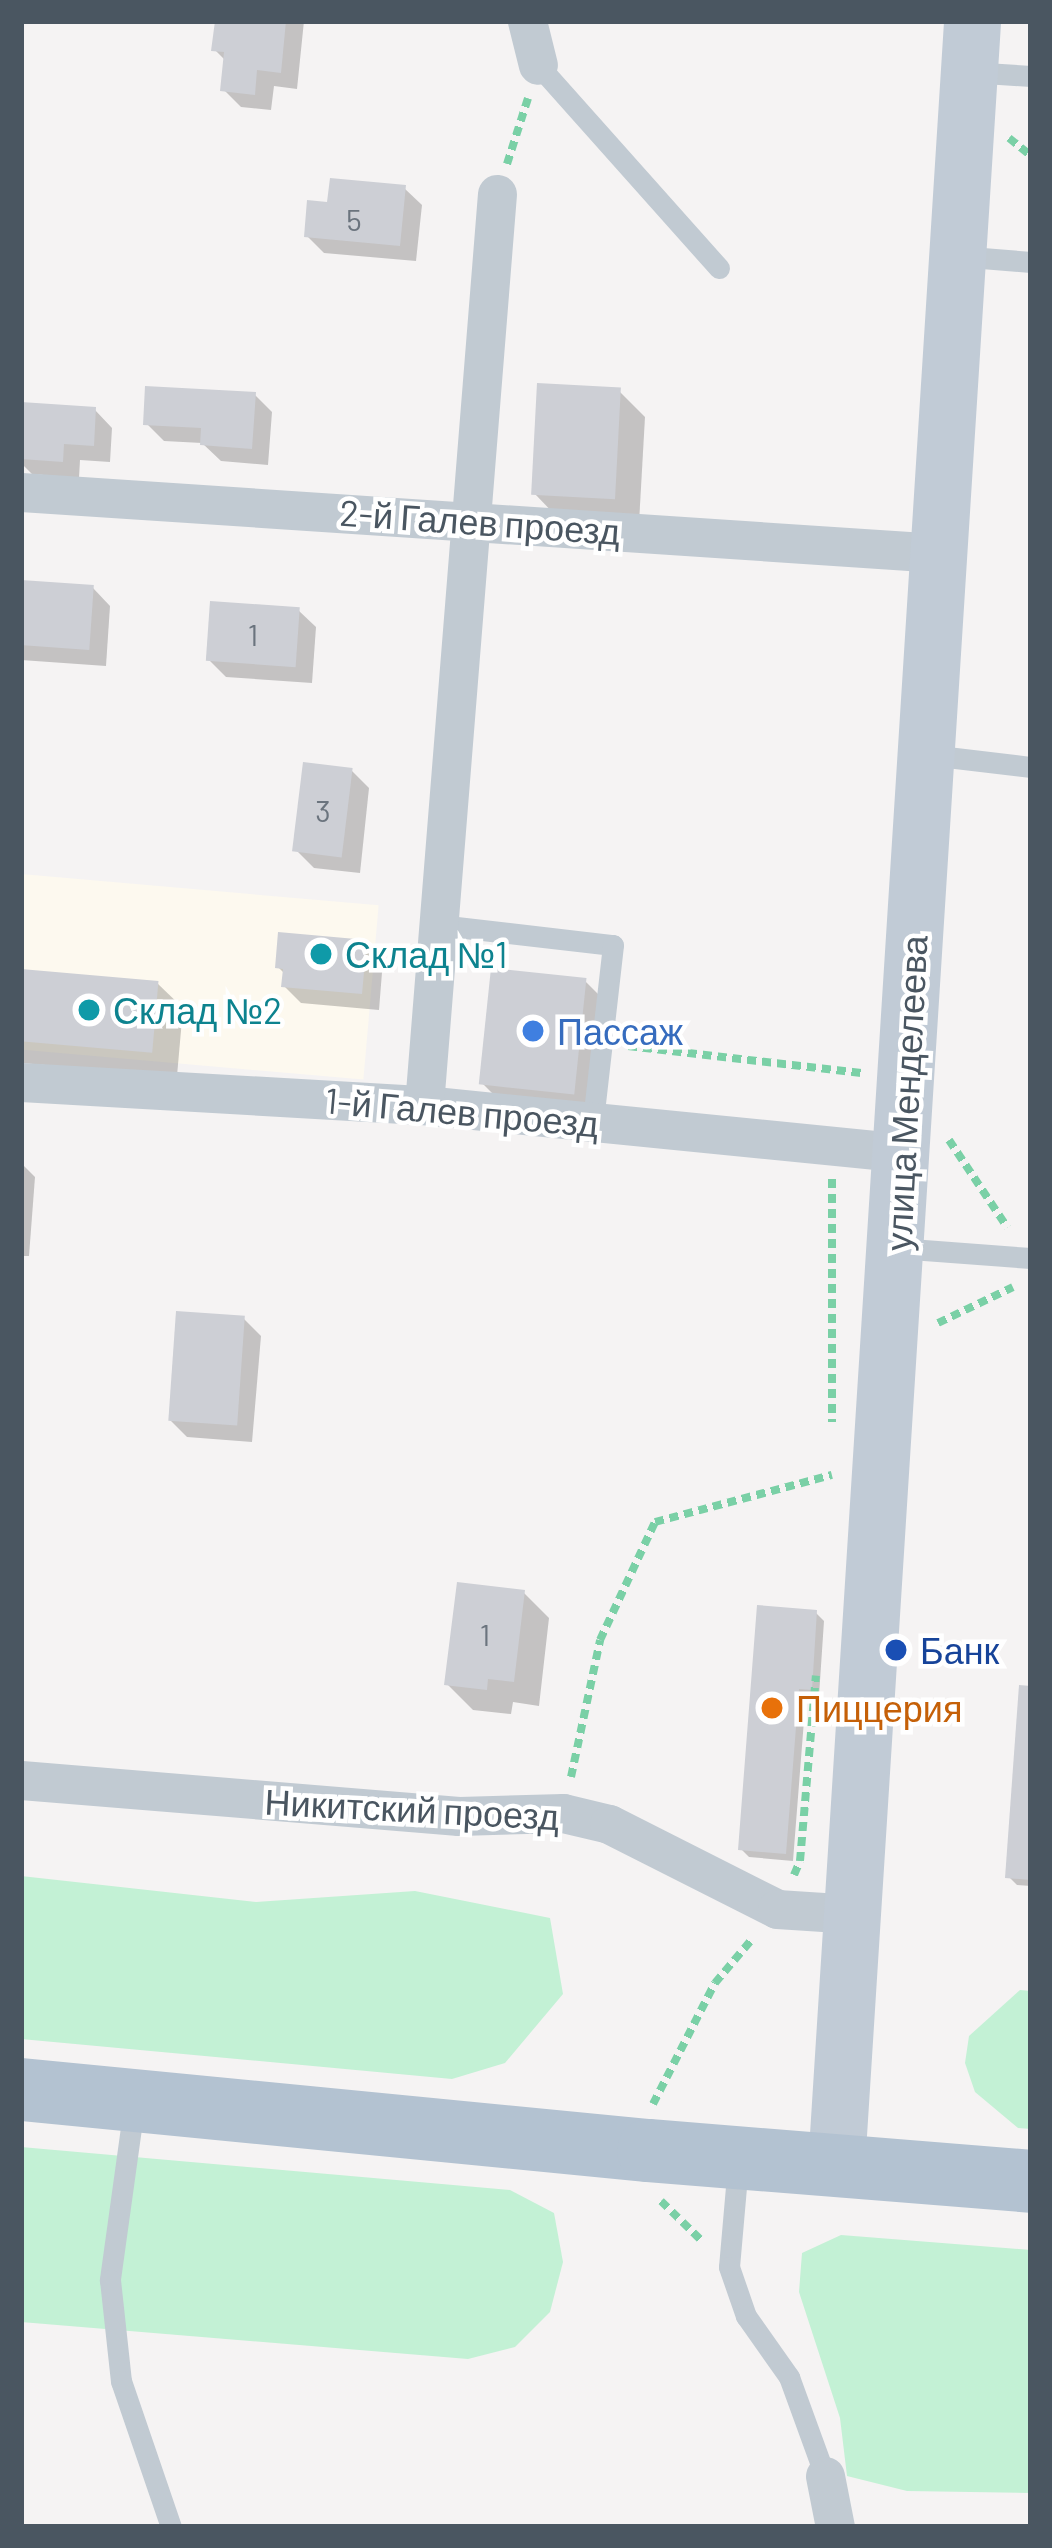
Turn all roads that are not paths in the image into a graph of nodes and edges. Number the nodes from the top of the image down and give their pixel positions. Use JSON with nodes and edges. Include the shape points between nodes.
{"nodes":[{"id":1,"x":527,"y":21,"type":"edge"},
{"id":2,"x":970,"y":46,"type":"edge"},
{"id":3,"x":538,"y":65,"type":"joint"},
{"id":4,"x":1031,"y":76,"type":"edge"},
{"id":5,"x":497,"y":194,"type":"road end"},
{"id":6,"x":956,"y":256,"type":"junction"},
{"id":7,"x":1031,"y":262,"type":"edge"},
{"id":8,"x":719,"y":268,"type":"dead end"},
{"id":9,"x":21,"y":492,"type":"edge"},
{"id":10,"x":471,"y":520,"type":"junction"},
{"id":11,"x":939,"y":553,"type":"junction"},
{"id":12,"x":924,"y":754,"type":"junction"},
{"id":13,"x":1031,"y":767,"type":"edge"},
{"id":14,"x":439,"y":925,"type":"junction"},
{"id":15,"x":21,"y":1082,"type":"edge"},
{"id":16,"x":424,"y":1106,"type":"junction"},
{"id":17,"x":593,"y":1121,"type":"junction"},
{"id":18,"x":926,"y":1146,"type":"junction"},
{"id":19,"x":896,"y":1248,"type":"junction"},
{"id":20,"x":1030,"y":1265,"type":"edge"},
{"id":21,"x":21,"y":1780,"type":"edge"},
{"id":22,"x":854,"y":1914,"type":"junction"},
{"id":23,"x":21,"y":2089,"type":"edge"},
{"id":24,"x":135,"y":2099,"type":"junction"},
{"id":25,"x":739,"y":2158,"type":"junction"},
{"id":26,"x":836,"y":2166,"type":"junction"},
{"id":27,"x":1031,"y":2181,"type":"edge"},
{"id":28,"x":825,"y":2476,"type":"joint"},
{"id":29,"x":171,"y":2527,"type":"edge"},
{"id":30,"x":835,"y":2527,"type":"edge"}],
"edges":[{"from":1,"to":3,"type":"street"},
{"from":2,"to":4,"type":"lane"},
{"from":2,"to":6,"type":"main road","name":"улица Менделеева"},
{"from":3,"to":8,"type":"lane"},
{"from":5,"to":10,"type":"street"},
{"from":6,"to":7,"type":"lane"},
{"from":6,"to":11,"type":"main road","name":"улица Менделеева"},
{"from":9,"to":10,"type":"street","name":"2-й Галев проезд"},
{"from":10,"to":11,"type":"street","name":"2-й Галев проезд"},
{"from":10,"to":14,"type":"street"},
{"from":11,"to":12,"type":"main road","name":"улица Менделеева"},
{"from":12,"to":13,"type":"lane"},
{"from":12,"to":18,"type":"main road","name":"улица Менделеева"},
{"from":14,"to":16,"type":"street"},
{"from":14,"to":17,"type":"lane","via":[[613,945]]},
{"from":15,"to":16,"type":"street","name":"1-й Галев проезд"},
{"from":16,"to":17,"type":"street","name":"1-й Галев проезд"},
{"from":17,"to":18,"type":"street","name":"1-й Галев проезд","via":[[832,1149]]},
{"from":18,"to":19,"type":"main road","name":"улица Менделеева"},
{"from":19,"to":20,"type":"lane"},
{"from":19,"to":22,"type":"main road","name":"улица Менделеева"},
{"from":21,"to":22,"type":"street","name":"Никитский проезд","via":[[459,1816],[563,1814],[609,1824],[777,1910]]},
{"from":22,"to":26,"type":"main road","name":"улица Менделеева"},
{"from":23,"to":24,"type":"main road"},
{"from":24,"to":25,"type":"main road"},
{"from":24,"to":29,"type":"lane","via":[[110,2280],[121,2381]]},
{"from":25,"to":26,"type":"main road"},
{"from":25,"to":28,"type":"lane","via":[[728,2267],[746,2316],[789,2377]]},
{"from":26,"to":27,"type":"main road"},
{"from":28,"to":30,"type":"street"}]}
